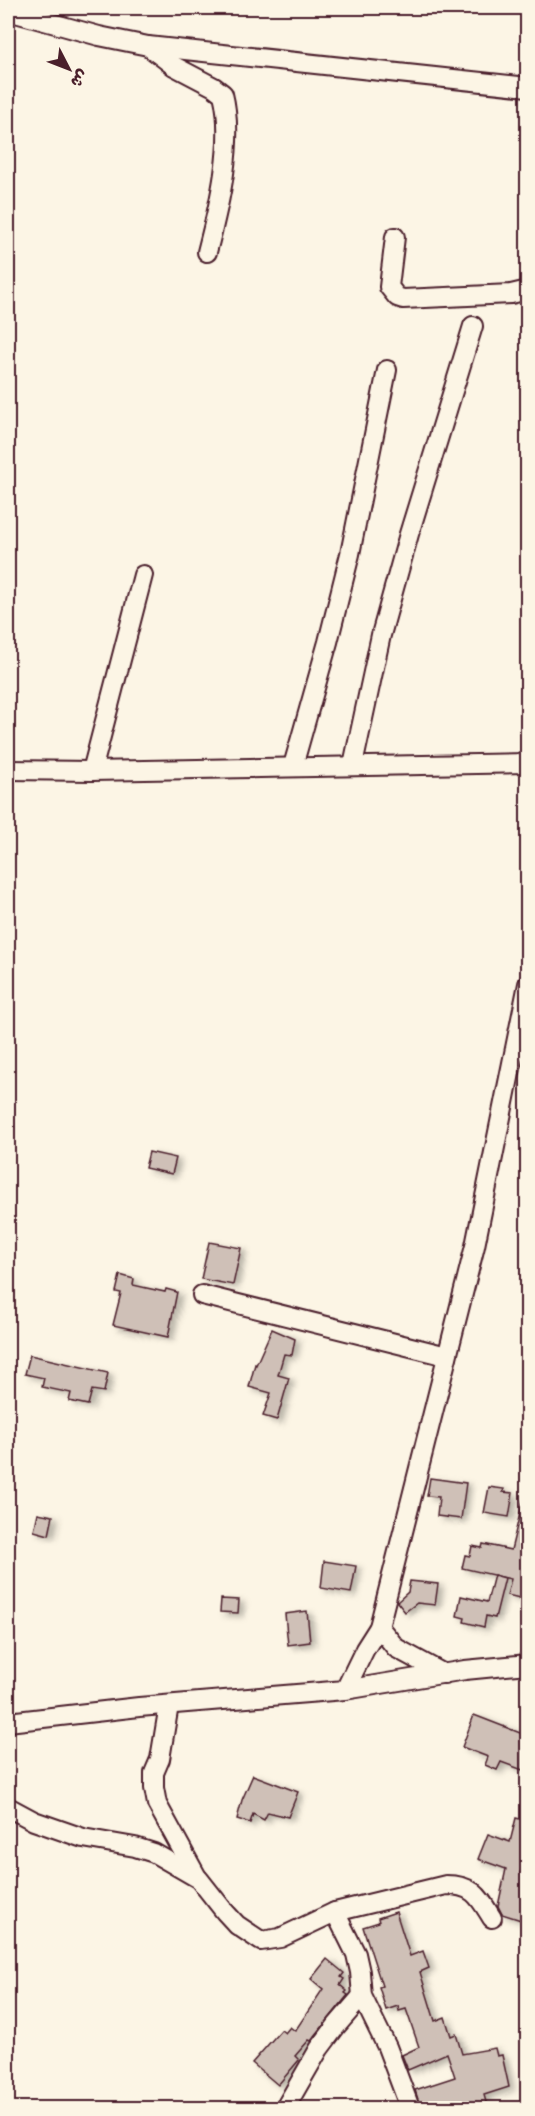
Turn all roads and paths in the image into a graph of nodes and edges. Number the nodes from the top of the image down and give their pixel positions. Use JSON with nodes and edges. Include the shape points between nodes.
{"nodes":[{"id":1,"x":8,"y":11,"type":"edge"},
{"id":2,"x":148,"y":46,"type":"junction"},
{"id":3,"x":528,"y":87,"type":"edge"},
{"id":4,"x":395,"y":237,"type":"dead end"},
{"id":5,"x":207,"y":252,"type":"dead end"},
{"id":6,"x":528,"y":290,"type":"edge"},
{"id":7,"x":473,"y":326,"type":"dead end"},
{"id":8,"x":387,"y":369,"type":"dead end"},
{"id":9,"x":143,"y":575,"type":"dead end"},
{"id":10,"x":528,"y":763,"type":"edge"},
{"id":11,"x":353,"y":765,"type":"junction"},
{"id":12,"x":293,"y":766,"type":"junction"},
{"id":13,"x":8,"y":770,"type":"edge"},
{"id":14,"x":92,"y":771,"type":"junction"},
{"id":15,"x":528,"y":984,"type":"edge"},
{"id":16,"x":202,"y":1295,"type":"dead end"},
{"id":17,"x":447,"y":1356,"type":"junction"},
{"id":18,"x":379,"y":1627,"type":"junction"},
{"id":19,"x":528,"y":1664,"type":"edge"},
{"id":20,"x":444,"y":1674,"type":"junction"},
{"id":21,"x":345,"y":1690,"type":"junction"},
{"id":22,"x":169,"y":1705,"type":"junction"},
{"id":23,"x":8,"y":1722,"type":"edge"},
{"id":24,"x":8,"y":1807,"type":"edge"},
{"id":25,"x":199,"y":1879,"type":"junction"},
{"id":26,"x":335,"y":1912,"type":"junction"},
{"id":27,"x":492,"y":1918,"type":"dead end"},
{"id":28,"x":362,"y":1996,"type":"junction"},
{"id":29,"x":285,"y":2109,"type":"edge"},
{"id":30,"x":410,"y":2109,"type":"edge"}],
"edges":[{"from":1,"to":2,"type":"street"},
{"from":2,"to":3,"type":"street"},
{"from":2,"to":5,"type":"street","via":[[167,62],[223,94],[224,168]]},
{"from":4,"to":6,"type":"street","via":[[389,287],[397,297],[511,294]]},
{"from":7,"to":11,"type":"street","via":[[381,635]]},
{"from":8,"to":12,"type":"street","via":[[350,554]]},
{"from":9,"to":14,"type":"street"},
{"from":10,"to":11,"type":"street"},
{"from":11,"to":12,"type":"street"},
{"from":12,"to":14,"type":"street"},
{"from":13,"to":14,"type":"street"},
{"from":15,"to":17,"type":"street","via":[[475,1246]]},
{"from":16,"to":17,"type":"street"},
{"from":17,"to":18,"type":"street"},
{"from":18,"to":20,"type":"street","via":[[396,1647]]},
{"from":18,"to":21,"type":"street"},
{"from":19,"to":20,"type":"street"},
{"from":20,"to":21,"type":"street"},
{"from":21,"to":22,"type":"street"},
{"from":22,"to":23,"type":"street"},
{"from":22,"to":25,"type":"street","via":[[154,1788],[157,1804]]},
{"from":24,"to":25,"type":"street","via":[[34,1821],[83,1838],[154,1853]]},
{"from":25,"to":26,"type":"street","via":[[231,1919],[261,1941],[280,1938]]},
{"from":26,"to":27,"type":"street","via":[[458,1885],[478,1896]]},
{"from":26,"to":28,"type":"street","via":[[356,1954]]},
{"from":28,"to":29,"type":"street","via":[[319,2049]]},
{"from":28,"to":30,"type":"street","via":[[392,2057]]}]}
